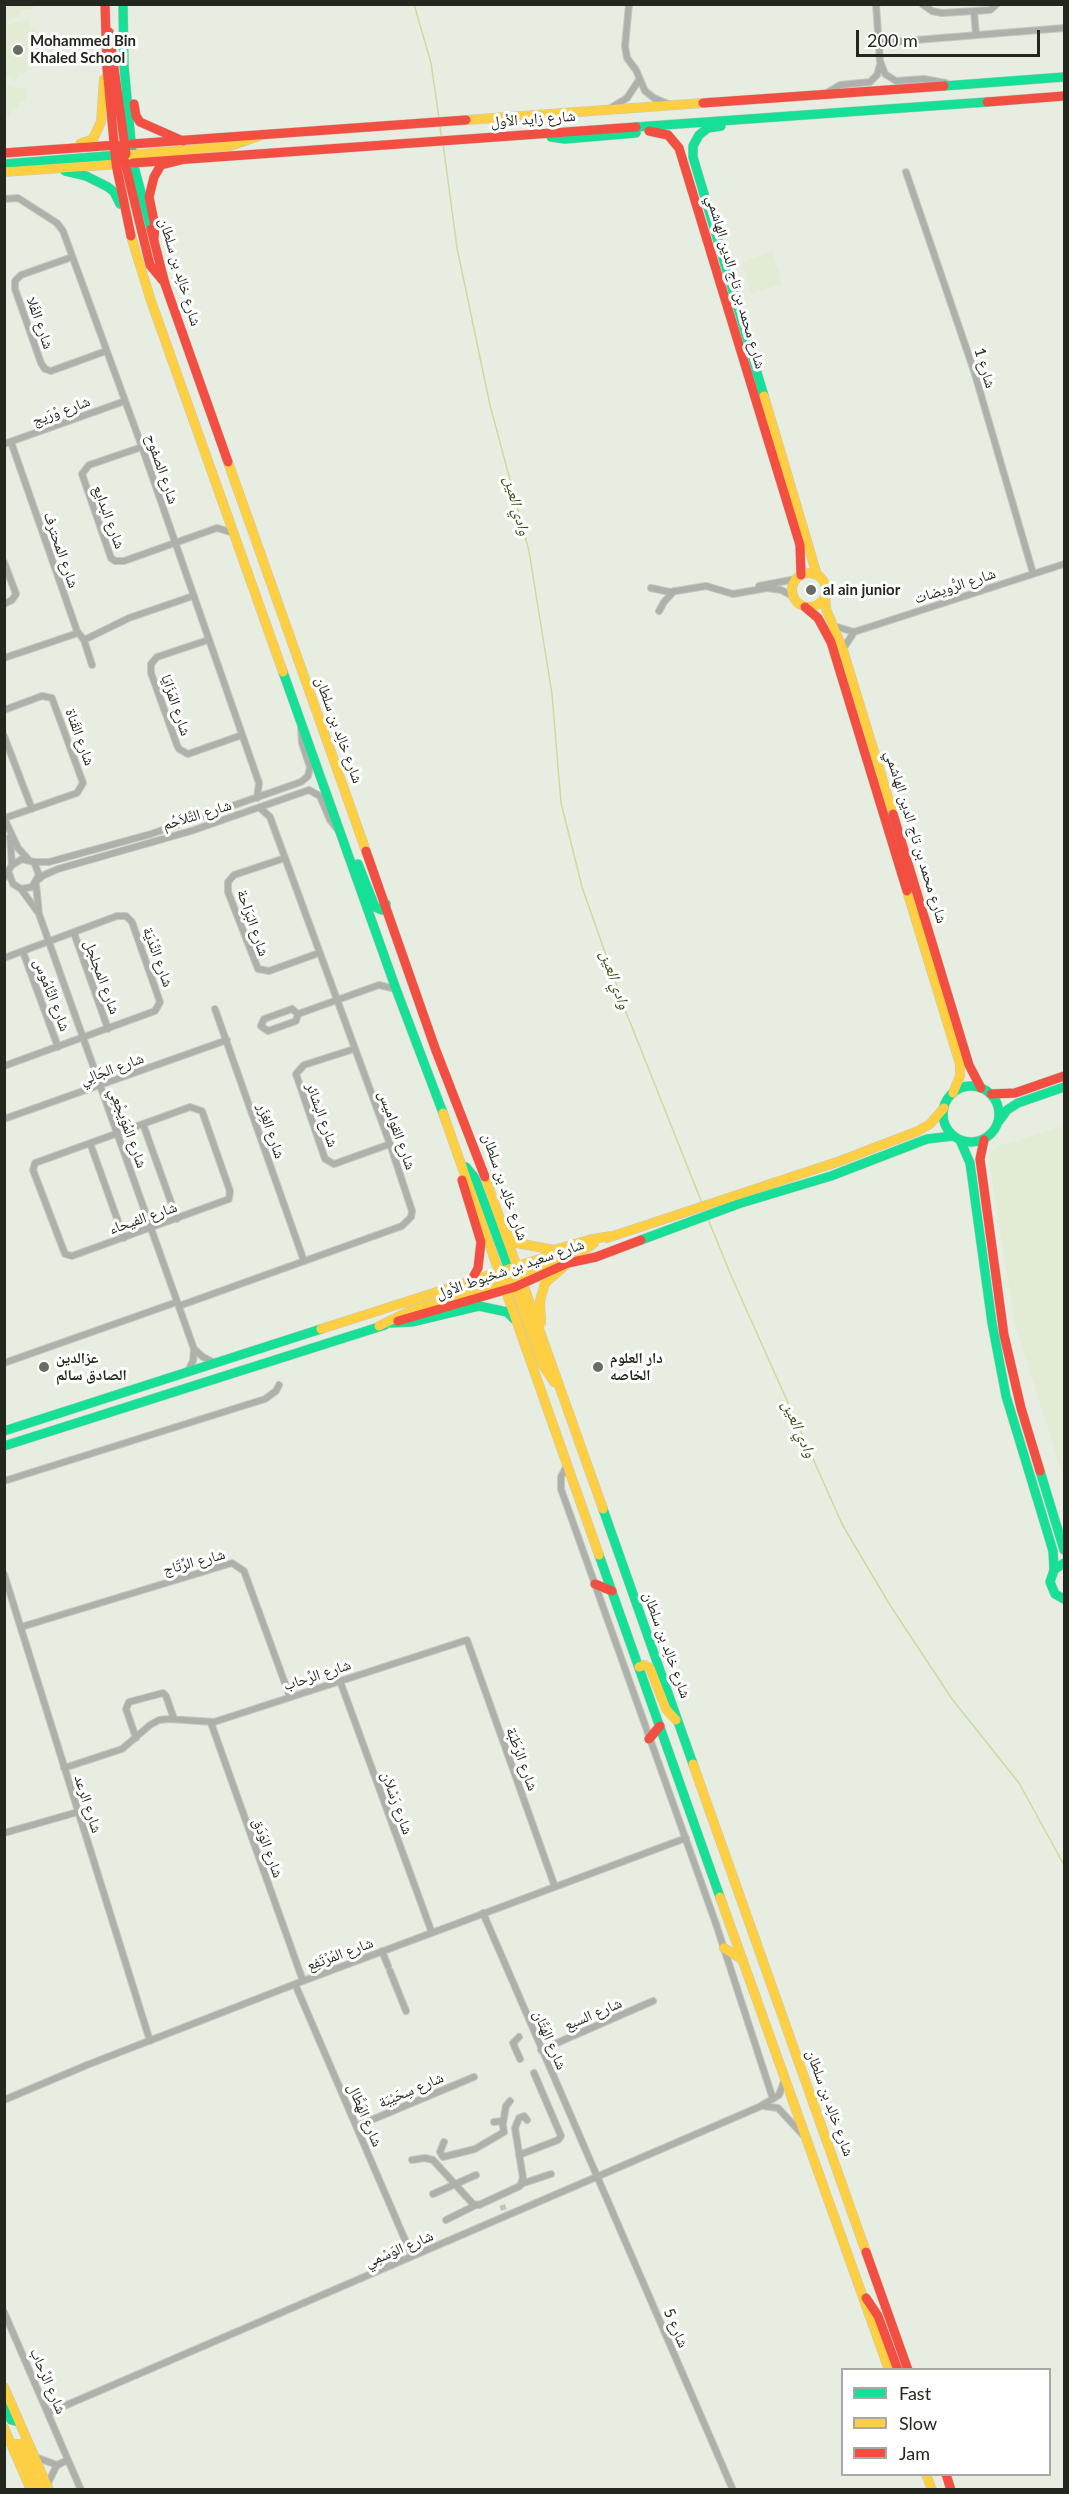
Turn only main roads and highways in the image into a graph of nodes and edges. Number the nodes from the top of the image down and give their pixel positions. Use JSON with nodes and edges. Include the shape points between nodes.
{"nodes":[{"id":1,"x":105,"y":4,"type":"edge"},
{"id":2,"x":123,"y":4,"type":"edge"},
{"id":3,"x":104,"y":23,"type":"junction"},
{"id":4,"x":124,"y":66,"type":"junction"},
{"id":5,"x":107,"y":68,"type":"junction"},
{"id":6,"x":1065,"y":78,"type":"edge"},
{"id":7,"x":1065,"y":96,"type":"edge"},
{"id":8,"x":788,"y":116,"type":"junction"},
{"id":9,"x":531,"y":134,"type":"junction"},
{"id":10,"x":259,"y":136,"type":"junction"},
{"id":11,"x":183,"y":141,"type":"junction"},
{"id":12,"x":54,"y":150,"type":"junction"},
{"id":13,"x":4,"y":153,"type":"edge"},
{"id":14,"x":124,"y":154,"type":"junction"},
{"id":15,"x":181,"y":160,"type":"junction"},
{"id":16,"x":4,"y":164,"type":"edge"},
{"id":17,"x":57,"y":169,"type":"junction"},
{"id":18,"x":4,"y":172,"type":"edge"},
{"id":19,"x":130,"y":233,"type":"junction"},
{"id":20,"x":153,"y":243,"type":"junction"},
{"id":21,"x":165,"y":284,"type":"junction"},
{"id":22,"x":817,"y":575,"type":"junction"},
{"id":23,"x":798,"y":577,"type":"junction"},
{"id":24,"x":825,"y":596,"type":"junction"},
{"id":25,"x":805,"y":607,"type":"junction"},
{"id":26,"x":277,"y":655,"type":"junction"},
{"id":27,"x":313,"y":703,"type":"junction"},
{"id":28,"x":346,"y":848,"type":"junction"},
{"id":29,"x":386,"y":904,"type":"junction"},
{"id":30,"x":1065,"y":1076,"type":"edge"},
{"id":31,"x":1065,"y":1087,"type":"edge"},
{"id":32,"x":981,"y":1088,"type":"junction"},
{"id":33,"x":953,"y":1093,"type":"junction"},
{"id":34,"x":991,"y":1094,"type":"junction"},
{"id":35,"x":944,"y":1108,"type":"junction"},
{"id":36,"x":999,"y":1121,"type":"junction"},
{"id":37,"x":957,"y":1138,"type":"junction"},
{"id":38,"x":984,"y":1140,"type":"junction"},
{"id":39,"x":462,"y":1163,"type":"junction"},
{"id":40,"x":736,"y":1199,"type":"junction"},
{"id":41,"x":498,"y":1214,"type":"junction"},
{"id":42,"x":612,"y":1236,"type":"junction"},
{"id":43,"x":568,"y":1263,"type":"junction"},
{"id":44,"x":511,"y":1279,"type":"junction"},
{"id":45,"x":470,"y":1283,"type":"junction"},
{"id":46,"x":391,"y":1323,"type":"junction"},
{"id":47,"x":379,"y":1326,"type":"junction"},
{"id":48,"x":543,"y":1340,"type":"junction"},
{"id":49,"x":538,"y":1376,"type":"junction"},
{"id":50,"x":558,"y":1386,"type":"junction"},
{"id":51,"x":4,"y":1431,"type":"edge"},
{"id":52,"x":4,"y":1446,"type":"edge"},
{"id":53,"x":1065,"y":1550,"type":"edge"},
{"id":54,"x":1065,"y":1563,"type":"edge"},
{"id":55,"x":1054,"y":1570,"type":"junction"},
{"id":56,"x":595,"y":1584,"type":"road end"},
{"id":57,"x":612,"y":1591,"type":"junction"},
{"id":58,"x":1064,"y":1599,"type":"edge"},
{"id":59,"x":639,"y":1667,"type":"junction"},
{"id":60,"x":678,"y":1721,"type":"junction"},
{"id":61,"x":660,"y":1726,"type":"junction"},
{"id":62,"x":649,"y":1739,"type":"road end"},
{"id":63,"x":724,"y":1948,"type":"road end"},
{"id":64,"x":743,"y":1960,"type":"junction"},
{"id":65,"x":860,"y":2291,"type":"junction"},
{"id":66,"x":888,"y":2368,"type":"edge"},
{"id":67,"x":897,"y":2368,"type":"edge"},
{"id":68,"x":907,"y":2368,"type":"edge"},
{"id":69,"x":4,"y":2387,"type":"edge"},
{"id":70,"x":4,"y":2405,"type":"edge"},
{"id":71,"x":20,"y":2422,"type":"junction"},
{"id":72,"x":4,"y":2428,"type":"edge"},
{"id":73,"x":11,"y":2444,"type":"junction"},
{"id":74,"x":926,"y":2476,"type":"edge"},
{"id":75,"x":46,"y":2488,"type":"edge"},
{"id":76,"x":31,"y":2490,"type":"edge"},
{"id":77,"x":932,"y":2490,"type":"edge"}],
"edges":[{"from":1,"to":3,"type":"main road","name":"شارع خالِد بن سلطان"},
{"from":2,"to":4,"type":"main road","name":"شارع خالِد بن سلطان"},
{"from":3,"to":5,"type":"main road","name":"شارع خالِد بن سلطان"},
{"from":3,"to":14,"type":"main road","via":[[112,45]]},
{"from":4,"to":11,"type":"main road","via":[[137,119]]},
{"from":4,"to":14,"type":"main road","name":"شارع خالِد بن سلطان"},
{"from":5,"to":12,"type":"main road","via":[[102,118],[95,136],[86,143]]},
{"from":5,"to":14,"type":"main road","name":"شارع خالِد بن سلطان"},
{"from":6,"to":10,"type":"main road","name":"شارع زايد الأول"},
{"from":7,"to":8,"type":"main road","name":"شارع زايد الأول"},
{"from":8,"to":9,"type":"main road","name":"شارع زايد الأول"},
{"from":8,"to":22,"type":"main road","name":"شارع محمد بن تاج الدين الهاشمي","via":[[774,122],[708,128],[692,152]]},
{"from":9,"to":15,"type":"main road","name":"شارع زايد الأول"},
{"from":9,"to":23,"type":"main road","name":"شارع محمد بن تاج الدين الهاشمي","via":[[565,139],[658,131],[676,142],[800,545],[802,564]]},
{"from":10,"to":11,"type":"main road","name":"شارع زايد الأول"},
{"from":10,"to":14,"type":"main road","via":[[230,147]]},
{"from":11,"to":14,"type":"main road","name":"شارع زايد الأول"},
{"from":12,"to":13,"type":"main road","name":"شارع زايد الأول"},
{"from":12,"to":14,"type":"main road","name":"شارع زايد الأول"},
{"from":14,"to":15,"type":"main road","name":"شارع زايد الأول"},
{"from":14,"to":16,"type":"main road"},
{"from":14,"to":17,"type":"main road","name":"شارع زايد الأول"},
{"from":14,"to":19,"type":"main road","name":"شارع خالِد بن سلطان"},
{"from":14,"to":20,"type":"main road","name":"شارع خالِد بن سلطان"},
{"from":14,"to":21,"type":"main road","via":[[147,257]]},
{"from":15,"to":20,"type":"main road","via":[[161,165],[154,177],[149,198],[155,226]]},
{"from":17,"to":18,"type":"main road","name":"شارع زايد الأول"},
{"from":17,"to":19,"type":"main road","via":[[90,178],[114,192]]},
{"from":19,"to":26,"type":"main road","name":"شارع خالِد بن سلطان"},
{"from":20,"to":21,"type":"main road","name":"شارع خالِد بن سلطان"},
{"from":21,"to":27,"type":"main road","name":"شارع خالِد بن سلطان"},
{"from":22,"to":23,"type":"main road"},
{"from":22,"to":24,"type":"main road","via":[[824,582]]},
{"from":23,"to":25,"type":"main road","via":[[792,587],[793,596]]},
{"from":24,"to":25,"type":"main road","via":[[819,604]]},
{"from":24,"to":32,"type":"main road","name":"شارع محمد بن تاج الدين الهاشمي","via":[[825,609],[843,650],[969,1065]]},
{"from":25,"to":33,"type":"main road","name":"شارع محمد بن تاج الدين الهاشمي","via":[[818,618],[831,642],[891,835],[960,1064],[960,1077]]},
{"from":26,"to":27,"type":"main road","via":[[282,651],[288,653],[302,688]]},
{"from":26,"to":28,"type":"main road","name":"شارع خالِد بن سلطان"},
{"from":27,"to":29,"type":"main road","name":"شارع خالِد بن سلطان"},
{"from":28,"to":29,"type":"main road","via":[[357,861],[376,909],[382,910]]},
{"from":28,"to":39,"type":"main road","name":"شارع خالِد بن سلطان"},
{"from":29,"to":41,"type":"main road","name":"شارع خالِد بن سلطان"},
{"from":30,"to":34,"type":"main road","via":[[1015,1093]]},
{"from":31,"to":36,"type":"main road","via":[[1018,1103]]},
{"from":32,"to":33,"type":"main road","via":[[969,1086]]},
{"from":32,"to":34,"type":"main road"},
{"from":33,"to":35,"type":"main road"},
{"from":34,"to":36,"type":"main road","via":[[997,1103]]},
{"from":35,"to":37,"type":"main road","via":[[945,1124]]},
{"from":35,"to":40,"type":"main road","name":"شارع سعيد بن شخبوط الأول","via":[[936,1120],[918,1131]]},
{"from":36,"to":38,"type":"main road"},
{"from":37,"to":38,"type":"main road","via":[[969,1143]]},
{"from":37,"to":40,"type":"main road","name":"شارع سعيد بن شخبوط الأول","via":[[927,1139],[831,1176]]},
{"from":37,"to":55,"type":"main road","via":[[970,1163],[1006,1396],[1053,1551]]},
{"from":38,"to":53,"type":"main road","via":[[980,1159],[1004,1335],[1021,1408]]},
{"from":39,"to":44,"type":"main road","name":"شارع خالِد بن سلطان"},
{"from":39,"to":45,"type":"main road","via":[[465,1194],[482,1242],[478,1268]]},
{"from":40,"to":42,"type":"main road","name":"شارع سعيد بن شخبوط الأول"},
{"from":40,"to":43,"type":"main road","name":"شارع سعيد بن شخبوط الأول","via":[[596,1257]]},
{"from":41,"to":42,"type":"main road","via":[[512,1239],[520,1244],[554,1250]]},
{"from":41,"to":44,"type":"main road","name":"شارع خالِد بن سلطان"},
{"from":42,"to":44,"type":"main road","name":"شارع سعيد بن شخبوط الأول","via":[[578,1255]]},
{"from":43,"to":44,"type":"main road","name":"شارع سعيد بن شخبوط الأول"},
{"from":43,"to":48,"type":"main road","via":[[545,1283],[540,1307]]},
{"from":44,"to":45,"type":"main road","name":"شارع سعيد بن شخبوط الأول"},
{"from":44,"to":46,"type":"main road","name":"شارع سعيد بن شخبوط الأول"},
{"from":44,"to":47,"type":"main road","via":[[412,1310]]},
{"from":44,"to":48,"type":"main road","name":"شارع خالِد بن سلطان"},
{"from":44,"to":49,"type":"main road","name":"شارع خالِد بن سلطان"},
{"from":44,"to":50,"type":"main road","via":[[543,1364]]},
{"from":45,"to":51,"type":"main road","name":"شارع سعيد بن شخبوط الأول"},
{"from":46,"to":47,"type":"main road","name":"شارع سعيد بن شخبوط الأول"},
{"from":46,"to":49,"type":"main road","via":[[422,1320],[471,1306],[507,1311]]},
{"from":47,"to":52,"type":"main road","name":"شارع سعيد بن شخبوط الأول"},
{"from":48,"to":50,"type":"main road","name":"شارع خالِد بن سلطان"},
{"from":49,"to":57,"type":"main road","name":"شارع خالِد بن سلطان"},
{"from":50,"to":60,"type":"main road","name":"شارع خالِد بن سلطان"},
{"from":54,"to":55,"type":"main road"},
{"from":55,"to":58,"type":"main road","via":[[1051,1586]]},
{"from":56,"to":57,"type":"main road"},
{"from":57,"to":59,"type":"main road","name":"شارع خالِد بن سلطان"},
{"from":59,"to":60,"type":"main road","via":[[650,1668],[666,1709]]},
{"from":59,"to":61,"type":"main road","name":"شارع خالِد بن سلطان"},
{"from":60,"to":68,"type":"main road","name":"شارع خالِد بن سلطان"},
{"from":61,"to":62,"type":"main road"},
{"from":61,"to":64,"type":"main road","name":"شارع خالِد بن سلطان"},
{"from":63,"to":64,"type":"main road"},
{"from":64,"to":65,"type":"main road","name":"شارع خالِد بن سلطان"},
{"from":65,"to":66,"type":"main road","name":"شارع خالِد بن سلطان"},
{"from":65,"to":67,"type":"main road","via":[[878,2316]]},
{"from":69,"to":71,"type":"main road"},
{"from":70,"to":71,"type":"main road","via":[[11,2420]]},
{"from":71,"to":75,"type":"main road"},
{"from":72,"to":73,"type":"main road"},
{"from":73,"to":75,"type":"main road","via":[[21,2444]]},
{"from":73,"to":76,"type":"main road"},
{"from":74,"to":77,"type":"main road"}]}
